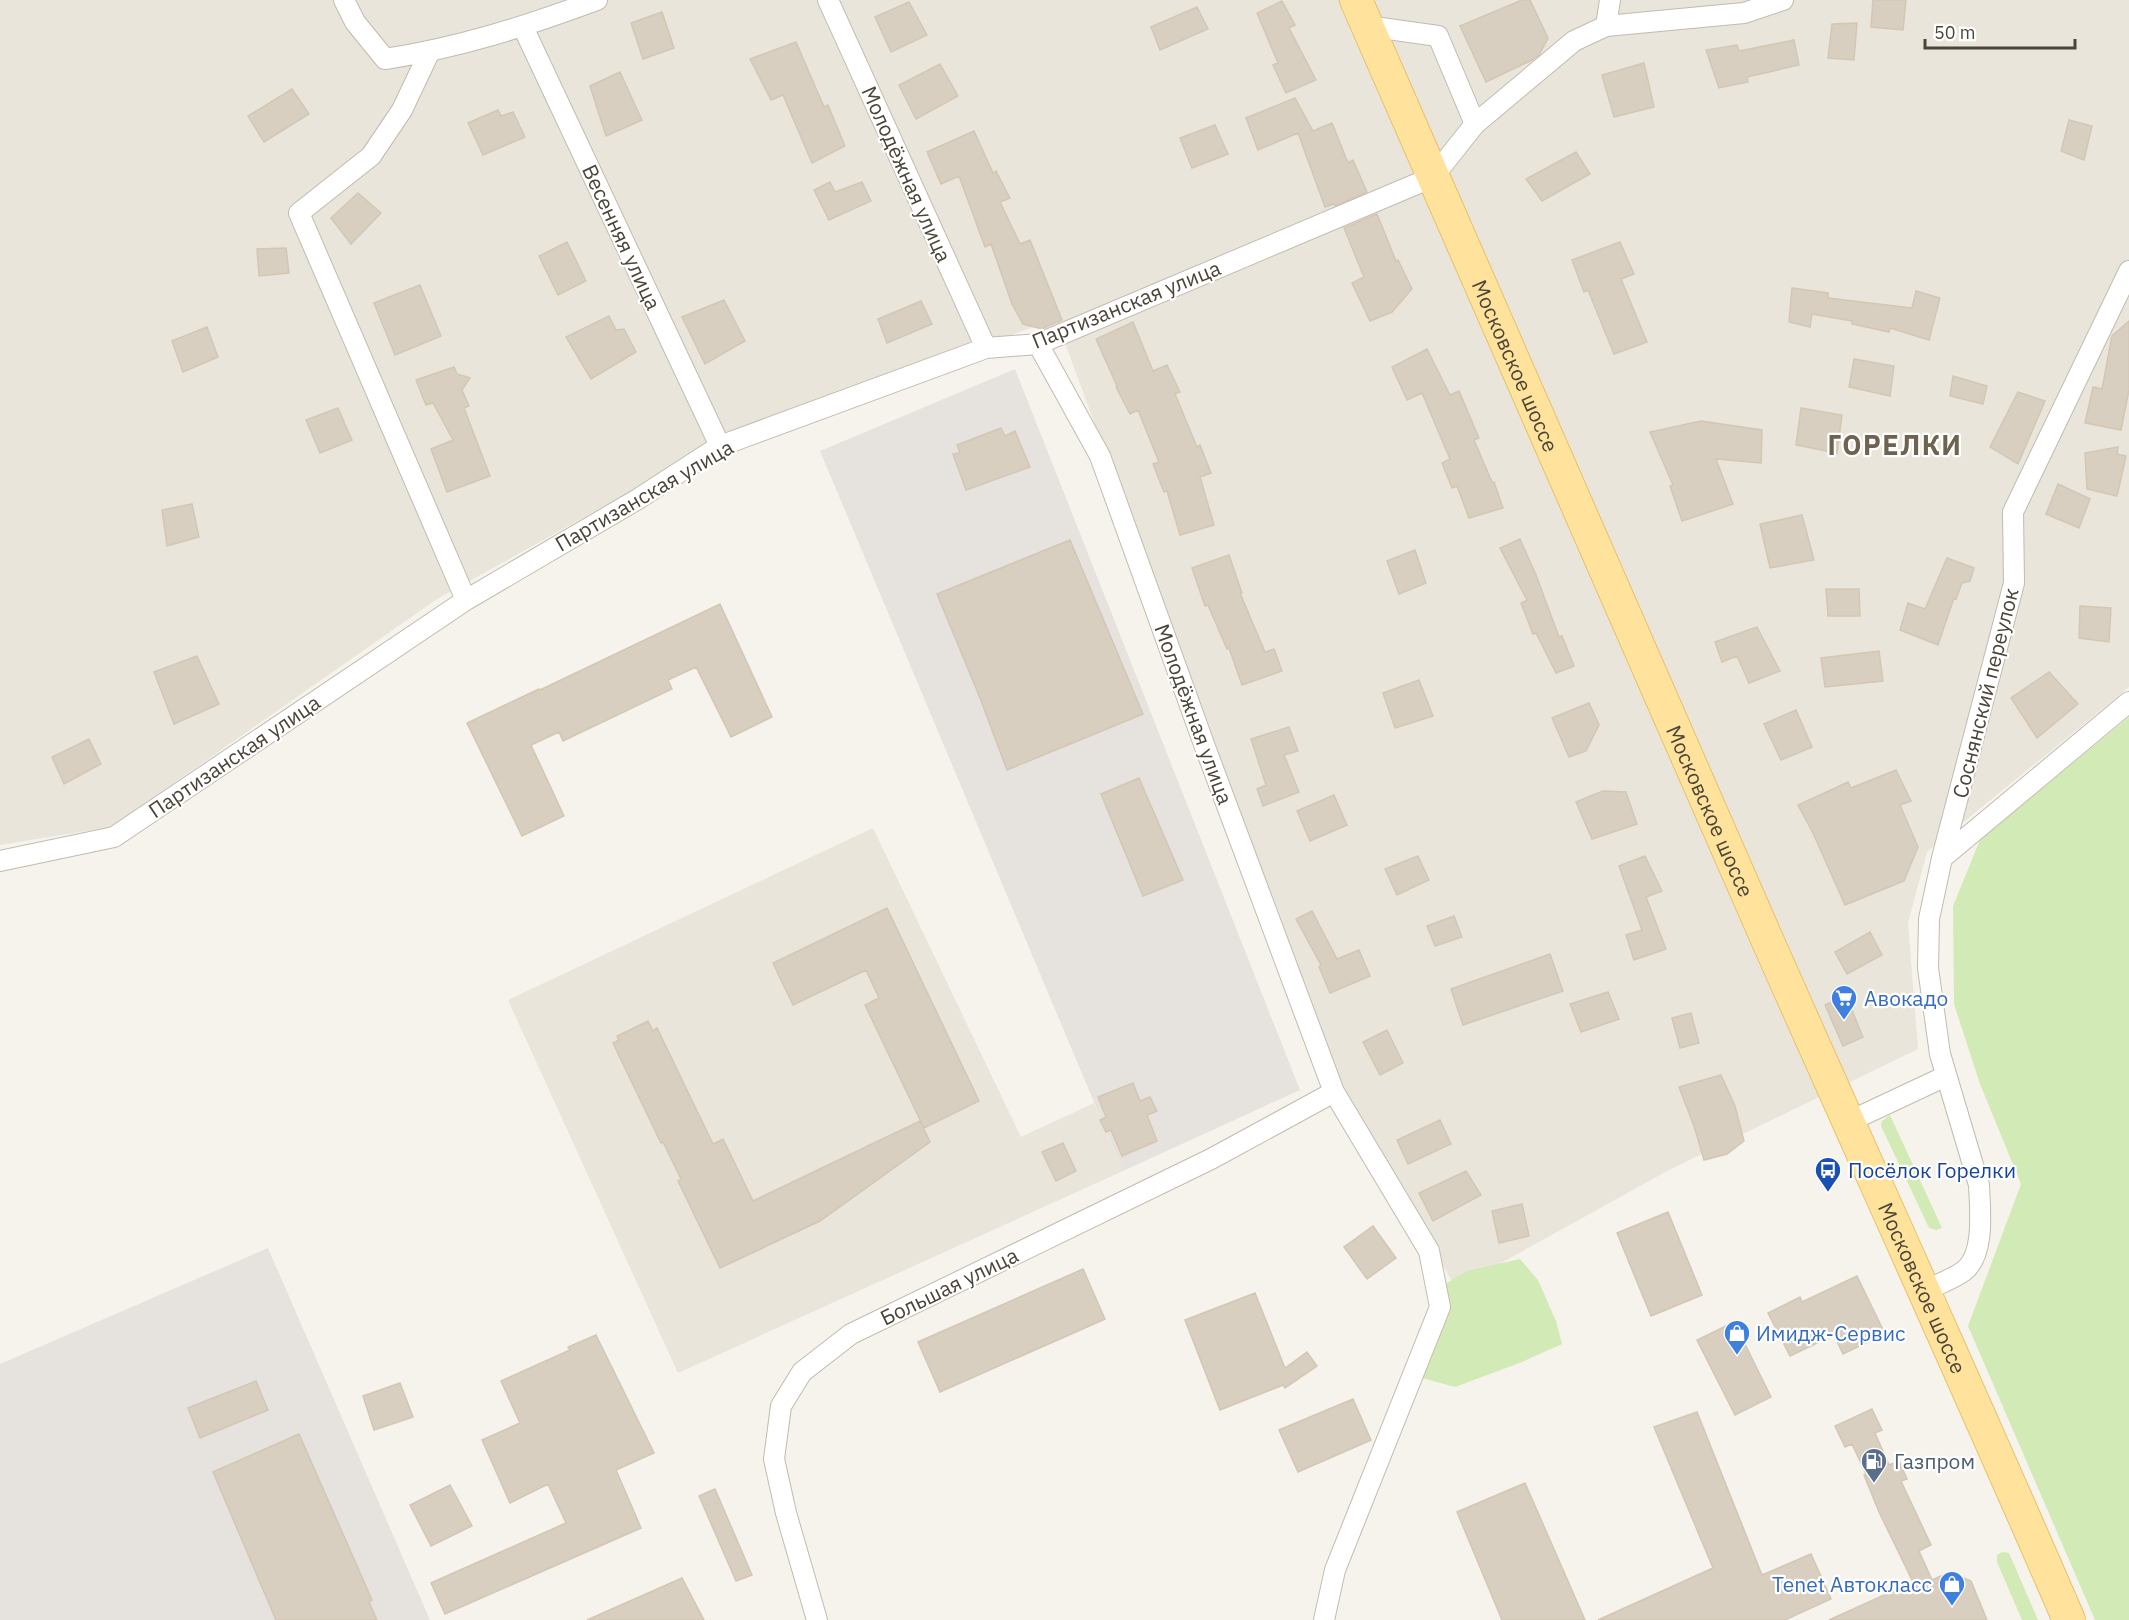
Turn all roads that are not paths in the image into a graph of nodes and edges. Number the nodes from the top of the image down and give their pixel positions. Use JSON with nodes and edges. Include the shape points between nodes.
{"nodes":[{"id":1,"x":344,"y":0,"type":"edge"},
{"id":2,"x":597,"y":0,"type":"edge"},
{"id":3,"x":828,"y":0,"type":"edge"},
{"id":4,"x":1610,"y":0,"type":"edge"},
{"id":5,"x":1783,"y":0,"type":"edge"},
{"id":6,"x":1362,"y":13,"type":"edge"},
{"id":7,"x":1606,"y":26,"type":"junction"},
{"id":8,"x":523,"y":27,"type":"junction"},
{"id":9,"x":429,"y":53,"type":"junction"},
{"id":10,"x":1475,"y":124,"type":"junction"},
{"id":11,"x":1433,"y":177,"type":"junction"},
{"id":12,"x":2129,"y":272,"type":"edge"},
{"id":13,"x":1038,"y":344,"type":"junction"},
{"id":14,"x":986,"y":348,"type":"junction"},
{"id":15,"x":720,"y":447,"type":"junction"},
{"id":16,"x":466,"y":600,"type":"junction"},
{"id":17,"x":2129,"y":702,"type":"edge"},
{"id":18,"x":1942,"y":858,"type":"junction"},
{"id":19,"x":0,"y":861,"type":"edge"},
{"id":20,"x":1946,"y":1076,"type":"junction"},
{"id":21,"x":1334,"y":1092,"type":"junction"},
{"id":22,"x":1848,"y":1122,"type":"junction"},
{"id":23,"x":1923,"y":1291,"type":"junction"},
{"id":24,"x":817,"y":1620,"type":"edge"},
{"id":25,"x":1324,"y":1620,"type":"edge"},
{"id":26,"x":2069,"y":1620,"type":"edge"}],
"edges":[{"from":1,"to":9,"type":"street","via":[[355,22],[385,59]]},
{"from":2,"to":8,"type":"street"},
{"from":3,"to":14,"type":"street","name":"Молодёжная улица"},
{"from":4,"to":7,"type":"street"},
{"from":5,"to":7,"type":"street","via":[[1744,13]]},
{"from":6,"to":10,"type":"street","via":[[1438,36]]},
{"from":6,"to":11,"type":"main road","name":"Московское шоссе"},
{"from":7,"to":10,"type":"street","via":[[1574,41]]},
{"from":8,"to":9,"type":"street"},
{"from":8,"to":15,"type":"street","name":"Весенняя улица"},
{"from":9,"to":16,"type":"street","via":[[402,110],[371,156],[299,213]]},
{"from":10,"to":11,"type":"street"},
{"from":11,"to":13,"type":"street","name":"Партизанская улица"},
{"from":11,"to":22,"type":"main road","name":"Московское шоссе"},
{"from":12,"to":18,"type":"street","name":"Соснянский переулок","via":[[2013,512],[2014,583]]},
{"from":13,"to":14,"type":"street","name":"Партизанская улица"},
{"from":13,"to":21,"type":"street","name":"Молодёжная улица","via":[[1100,456]]},
{"from":14,"to":15,"type":"street","name":"Партизанская улица"},
{"from":15,"to":16,"type":"street","name":"Партизанская улица"},
{"from":16,"to":19,"type":"street","name":"Партизанская улица","via":[[114,837]]},
{"from":17,"to":18,"type":"street"},
{"from":18,"to":20,"type":"street","name":"Соснянский переулок","via":[[1929,919],[1928,968]]},
{"from":20,"to":22,"type":"street"},
{"from":20,"to":23,"type":"street","name":"Соснянский переулок","via":[[1979,1185],[1978,1250],[1964,1271]]},
{"from":21,"to":24,"type":"street","name":"Большая улица","via":[[1211,1159],[851,1334],[802,1372],[781,1406],[774,1459]]},
{"from":21,"to":25,"type":"street","name":"Молодёжная улица","via":[[1429,1251],[1440,1307],[1335,1570]]},
{"from":22,"to":23,"type":"main road","name":"Московское шоссе"},
{"from":23,"to":26,"type":"main road","name":"Московское шоссе"}]}
